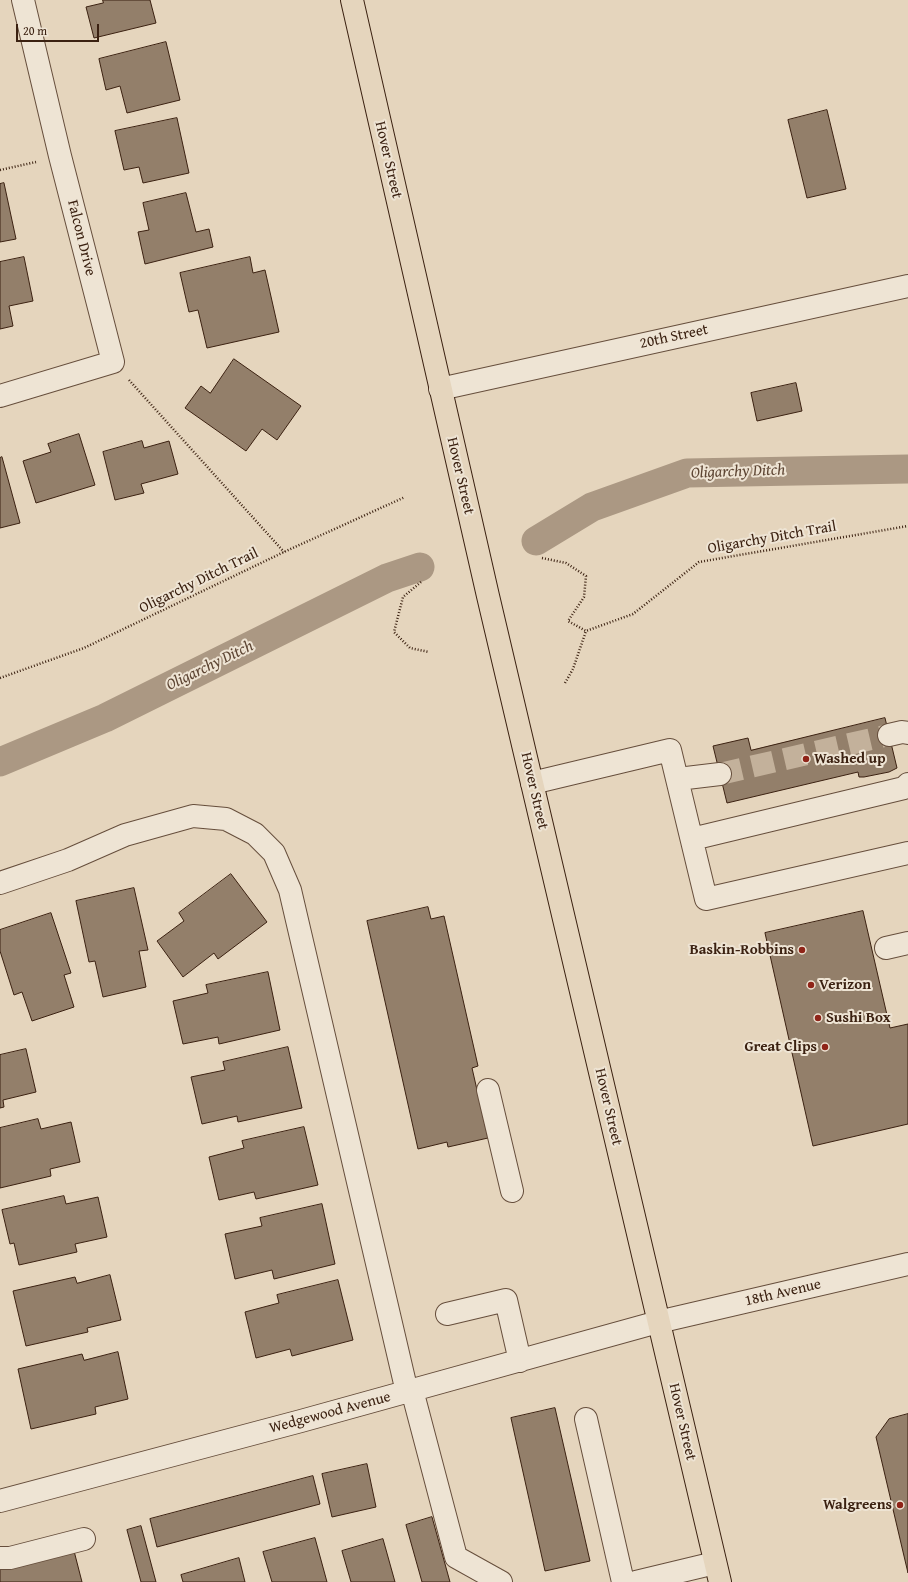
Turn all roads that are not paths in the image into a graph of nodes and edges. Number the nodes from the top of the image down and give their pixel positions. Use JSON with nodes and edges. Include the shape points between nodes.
{"nodes":[{"id":1,"x":23,"y":0,"type":"edge"},
{"id":2,"x":352,"y":0,"type":"edge"},
{"id":3,"x":908,"y":286,"type":"edge"},
{"id":4,"x":440,"y":389,"type":"junction"},
{"id":5,"x":0,"y":396,"type":"edge"},
{"id":6,"x":720,"y":774,"type":"tunnel mouth"},
{"id":7,"x":678,"y":779,"type":"junction"},
{"id":8,"x":532,"y":783,"type":"junction"},
{"id":9,"x":908,"y":784,"type":"edge"},
{"id":10,"x":692,"y":839,"type":"junction"},
{"id":11,"x":908,"y":853,"type":"edge"},
{"id":12,"x":0,"y":883,"type":"edge"},
{"id":13,"x":908,"y":943,"type":"edge"},
{"id":14,"x":886,"y":948,"type":"dead end"},
{"id":15,"x":488,"y":1090,"type":"dead end"},
{"id":16,"x":512,"y":1191,"type":"dead end"},
{"id":17,"x":908,"y":1264,"type":"edge"},
{"id":18,"x":447,"y":1314,"type":"dead end"},
{"id":19,"x":658,"y":1322,"type":"junction"},
{"id":20,"x":520,"y":1361,"type":"junction"},
{"id":21,"x":410,"y":1391,"type":"junction"},
{"id":22,"x":586,"y":1419,"type":"dead end"},
{"id":23,"x":0,"y":1501,"type":"edge"},
{"id":24,"x":84,"y":1539,"type":"dead end"},
{"id":25,"x":0,"y":1558,"type":"edge"},
{"id":26,"x":718,"y":1572,"type":"edge"},
{"id":27,"x":501,"y":1582,"type":"edge"},
{"id":28,"x":623,"y":1582,"type":"edge"},
{"id":29,"x":636,"y":1582,"type":"edge"}],
"edges":[{"from":1,"to":5,"type":"street","name":"Falcon Drive","via":[[112,362]]},
{"from":2,"to":4,"type":"main road","name":"Hover Street"},
{"from":3,"to":4,"type":"street","name":"20th Street"},
{"from":4,"to":8,"type":"main road","name":"Hover Street"},
{"from":6,"to":7,"type":"street"},
{"from":7,"to":8,"type":"street","via":[[670,750]]},
{"from":7,"to":10,"type":"street"},
{"from":8,"to":19,"type":"main road","name":"Hover Street"},
{"from":9,"to":10,"type":"street","via":[[904,788]]},
{"from":10,"to":11,"type":"street","via":[[706,899]]},
{"from":12,"to":21,"type":"street","via":[[68,860],[125,835],[193,816],[226,819],[255,834],[274,853],[290,890]]},
{"from":13,"to":14,"type":"street"},
{"from":15,"to":16,"type":"street"},
{"from":17,"to":19,"type":"street","name":"18th Avenue"},
{"from":18,"to":20,"type":"street","via":[[506,1300]]},
{"from":19,"to":20,"type":"street","name":"Wedgewood Avenue"},
{"from":19,"to":26,"type":"main road","name":"Hover Street"},
{"from":20,"to":21,"type":"street","name":"Wedgewood Avenue"},
{"from":21,"to":23,"type":"street","name":"Wedgewood Avenue"},
{"from":21,"to":27,"type":"street","via":[[456,1557]]},
{"from":22,"to":28,"type":"street"},
{"from":24,"to":25,"type":"street","via":[[10,1558]]},
{"from":26,"to":29,"type":"street"}]}
